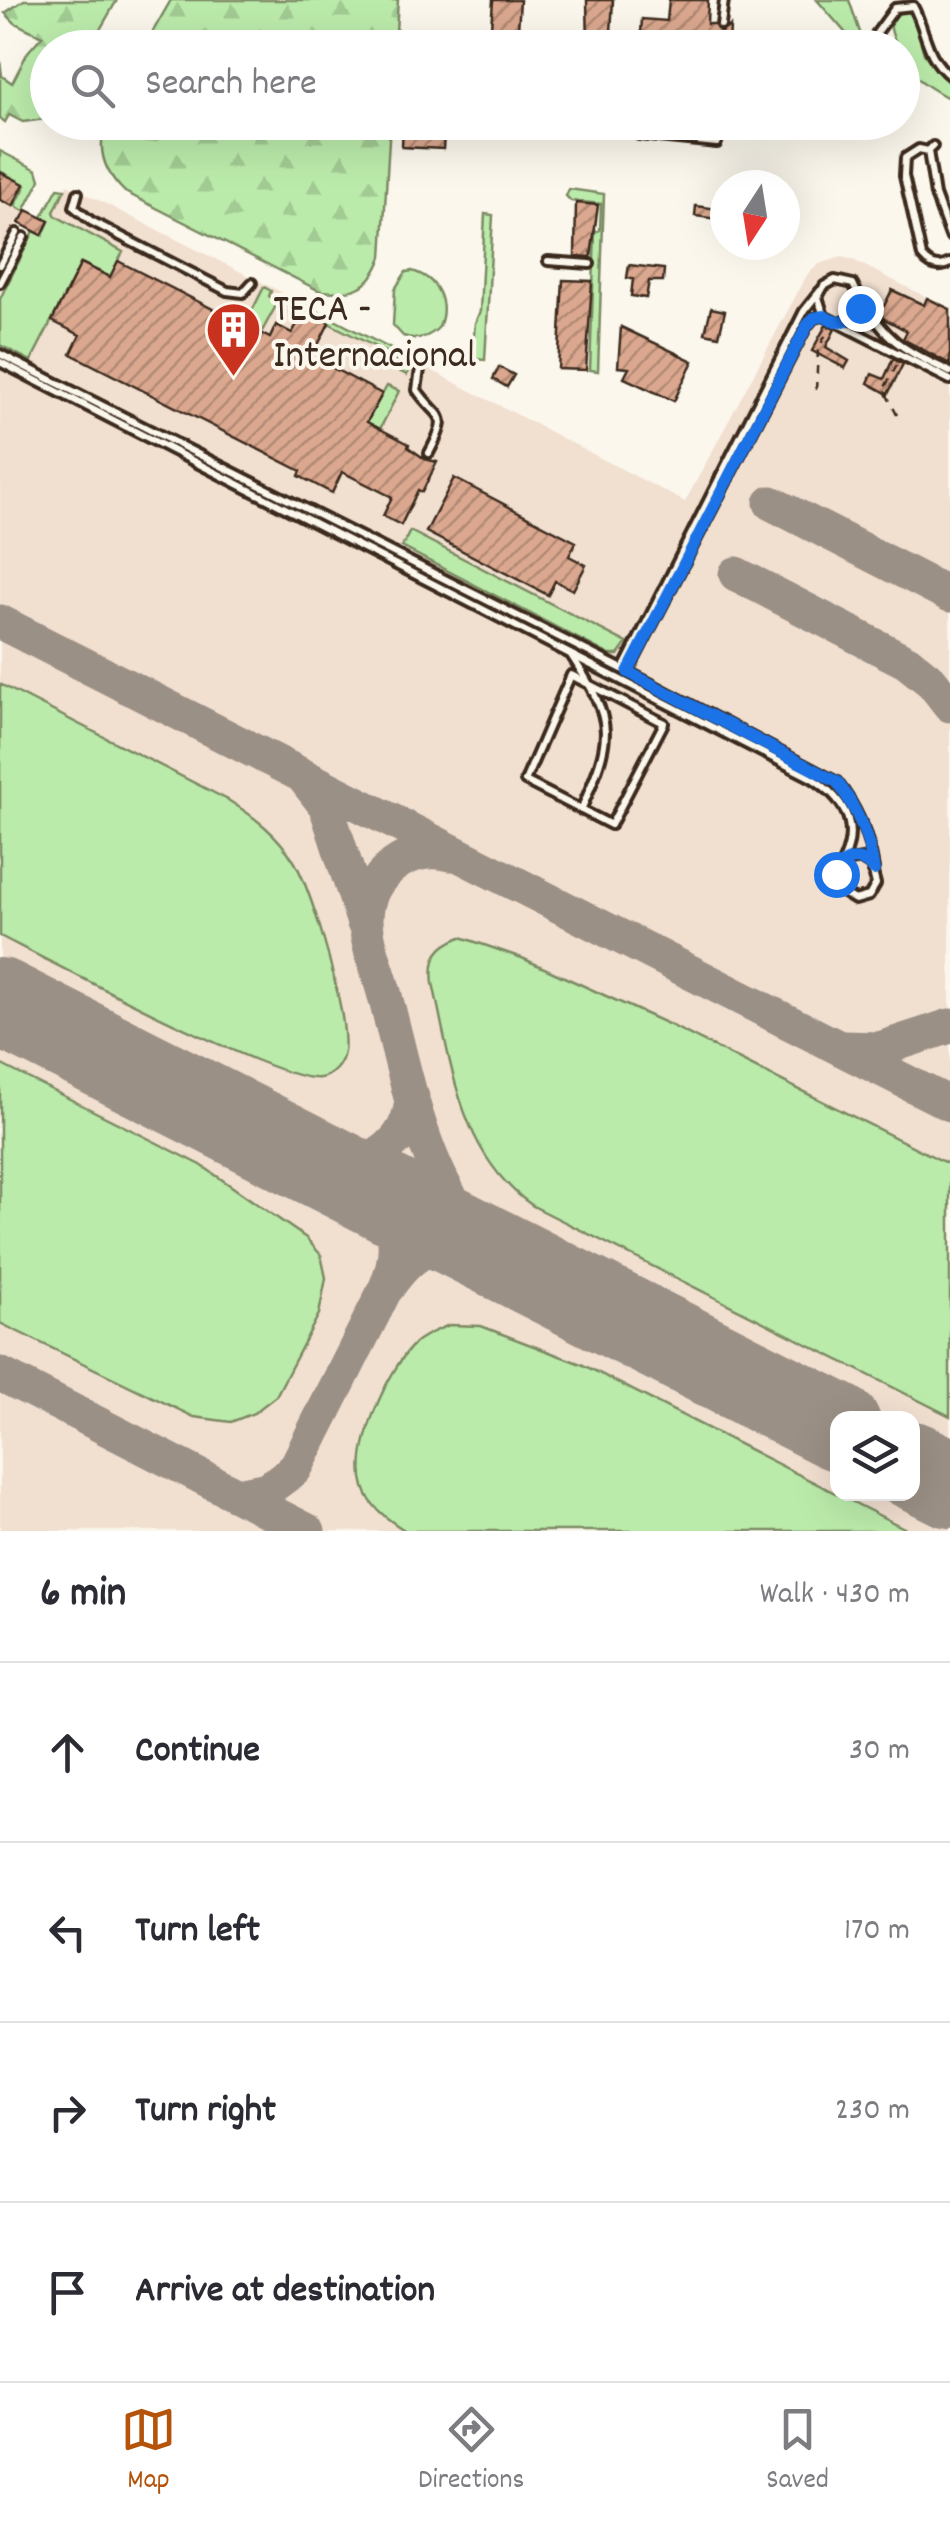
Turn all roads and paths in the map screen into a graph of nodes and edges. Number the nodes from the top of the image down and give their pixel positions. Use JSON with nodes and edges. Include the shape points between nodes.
{"nodes":[{"id":1,"x":724,"y":0,"type":"edge"},
{"id":2,"x":912,"y":3,"type":"edge"},
{"id":3,"x":721,"y":25,"type":"dead end"},
{"id":4,"x":879,"y":30,"type":"edge"},
{"id":5,"x":950,"y":76,"type":"edge"},
{"id":6,"x":78,"y":193,"type":"dead end"},
{"id":7,"x":950,"y":236,"type":"edge"},
{"id":8,"x":548,"y":261,"type":"dead end"},
{"id":9,"x":950,"y":262,"type":"edge"},
{"id":10,"x":590,"y":264,"type":"dead end"},
{"id":11,"x":0,"y":266,"type":"edge"},
{"id":12,"x":0,"y":283,"type":"edge"},
{"id":13,"x":252,"y":283,"type":"dead end"},
{"id":14,"x":820,"y":291,"type":"junction"},
{"id":15,"x":860,"y":294,"type":"junction"},
{"id":16,"x":824,"y":316,"type":"junction"},
{"id":17,"x":842,"y":322,"type":"junction"},
{"id":18,"x":818,"y":350,"type":"dead end"},
{"id":19,"x":0,"y":354,"type":"edge"},
{"id":20,"x":0,"y":362,"type":"edge"},
{"id":21,"x":420,"y":369,"type":"dead end"},
{"id":22,"x":950,"y":372,"type":"edge"},
{"id":23,"x":950,"y":380,"type":"edge"},
{"id":24,"x":816,"y":390,"type":"dead end"},
{"id":25,"x":884,"y":390,"type":"dead end"},
{"id":26,"x":897,"y":415,"type":"dead end"},
{"id":27,"x":429,"y":453,"type":"dead end"},
{"id":28,"x":568,"y":652,"type":"junction"},
{"id":29,"x":625,"y":671,"type":"junction"},
{"id":30,"x":591,"y":686,"type":"junction"},
{"id":31,"x":582,"y":810,"type":"junction"},
{"id":32,"x":844,"y":862,"type":"junction"},
{"id":33,"x":874,"y":870,"type":"junction"}],
"edges":[{"from":1,"to":3,"type":"lane"},
{"from":2,"to":4,"type":"lane","via":[[895,8]]},
{"from":2,"to":5,"type":"lane","via":[[929,53]]},
{"from":6,"to":13,"type":"lane","via":[[74,207],[91,222],[227,291],[243,293]]},
{"from":7,"to":9,"type":"lane","via":[[934,192],[931,148],[918,149],[903,162],[922,256],[932,264]]},
{"from":8,"to":10,"type":"lane"},
{"from":11,"to":12,"type":"lane","via":[[20,235]]},
{"from":14,"to":15,"type":"lane","via":[[841,279]]},
{"from":14,"to":16,"type":"lane"},
{"from":14,"to":29,"type":"lane","via":[[804,311]]},
{"from":15,"to":17,"type":"lane","via":[[857,313]]},
{"from":15,"to":22,"type":"lane","via":[[898,346]]},
{"from":16,"to":17,"type":"lane"},
{"from":16,"to":29,"type":"lane","via":[[807,326]]},
{"from":17,"to":23,"type":"lane"},
{"from":18,"to":24,"type":"path"},
{"from":19,"to":29,"type":"lane"},
{"from":20,"to":28,"type":"lane"},
{"from":21,"to":27,"type":"lane","via":[[417,390],[441,422]]},
{"from":25,"to":26,"type":"path"},
{"from":28,"to":30,"type":"lane"},
{"from":28,"to":32,"type":"lane","via":[[834,792],[848,819]]},
{"from":29,"to":33,"type":"lane","via":[[837,782],[862,825]]},
{"from":30,"to":31,"type":"lane","via":[[606,718],[604,757]]},
{"from":30,"to":31,"type":"lane","via":[[571,675],[525,780]]},
{"from":30,"to":31,"type":"lane","via":[[664,723],[611,825]]},
{"from":32,"to":33,"type":"lane","via":[[860,859]]},
{"from":32,"to":33,"type":"lane","via":[[835,882],[855,900],[874,890]]}]}
